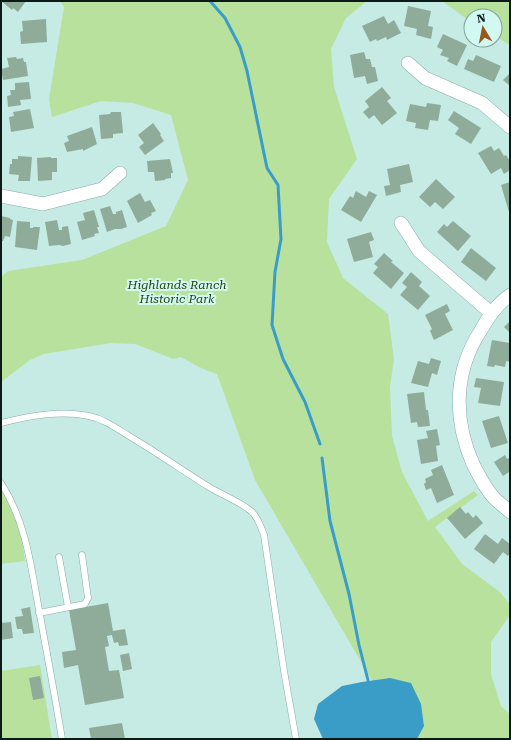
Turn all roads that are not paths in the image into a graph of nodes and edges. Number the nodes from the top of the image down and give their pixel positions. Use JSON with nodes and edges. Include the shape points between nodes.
{"nodes":[{"id":1,"x":408,"y":63,"type":"dead end"},
{"id":2,"x":510,"y":127,"type":"edge"},
{"id":3,"x":120,"y":173,"type":"dead end"},
{"id":4,"x":1,"y":196,"type":"edge"},
{"id":5,"x":401,"y":223,"type":"dead end"},
{"id":6,"x":510,"y":295,"type":"edge"},
{"id":7,"x":491,"y":313,"type":"junction"},
{"id":8,"x":1,"y":423,"type":"edge"},
{"id":9,"x":1,"y":483,"type":"edge"},
{"id":10,"x":510,"y":512,"type":"edge"},
{"id":11,"x":82,"y":555,"type":"dead end"},
{"id":12,"x":59,"y":557,"type":"dead end"},
{"id":13,"x":68,"y":608,"type":"junction"},
{"id":14,"x":39,"y":613,"type":"junction"},
{"id":15,"x":62,"y":739,"type":"edge"},
{"id":16,"x":296,"y":739,"type":"edge"}],
"edges":[{"from":1,"to":2,"type":"street","via":[[425,78],[482,103]]},
{"from":3,"to":4,"type":"street","via":[[102,189],[43,204]]},
{"from":5,"to":7,"type":"street","via":[[419,251]]},
{"from":6,"to":7,"type":"street"},
{"from":7,"to":10,"type":"street","via":[[475,338],[464,364],[459,405],[466,448],[479,475],[495,498]]},
{"from":8,"to":16,"type":"lane","via":[[58,414],[89,416],[105,421],[252,512],[264,535]]},
{"from":9,"to":14,"type":"lane","via":[[15,507],[24,532]]},
{"from":11,"to":13,"type":"lane","via":[[88,598],[85,604]]},
{"from":12,"to":13,"type":"lane"},
{"from":13,"to":14,"type":"lane"},
{"from":14,"to":15,"type":"lane"}]}
